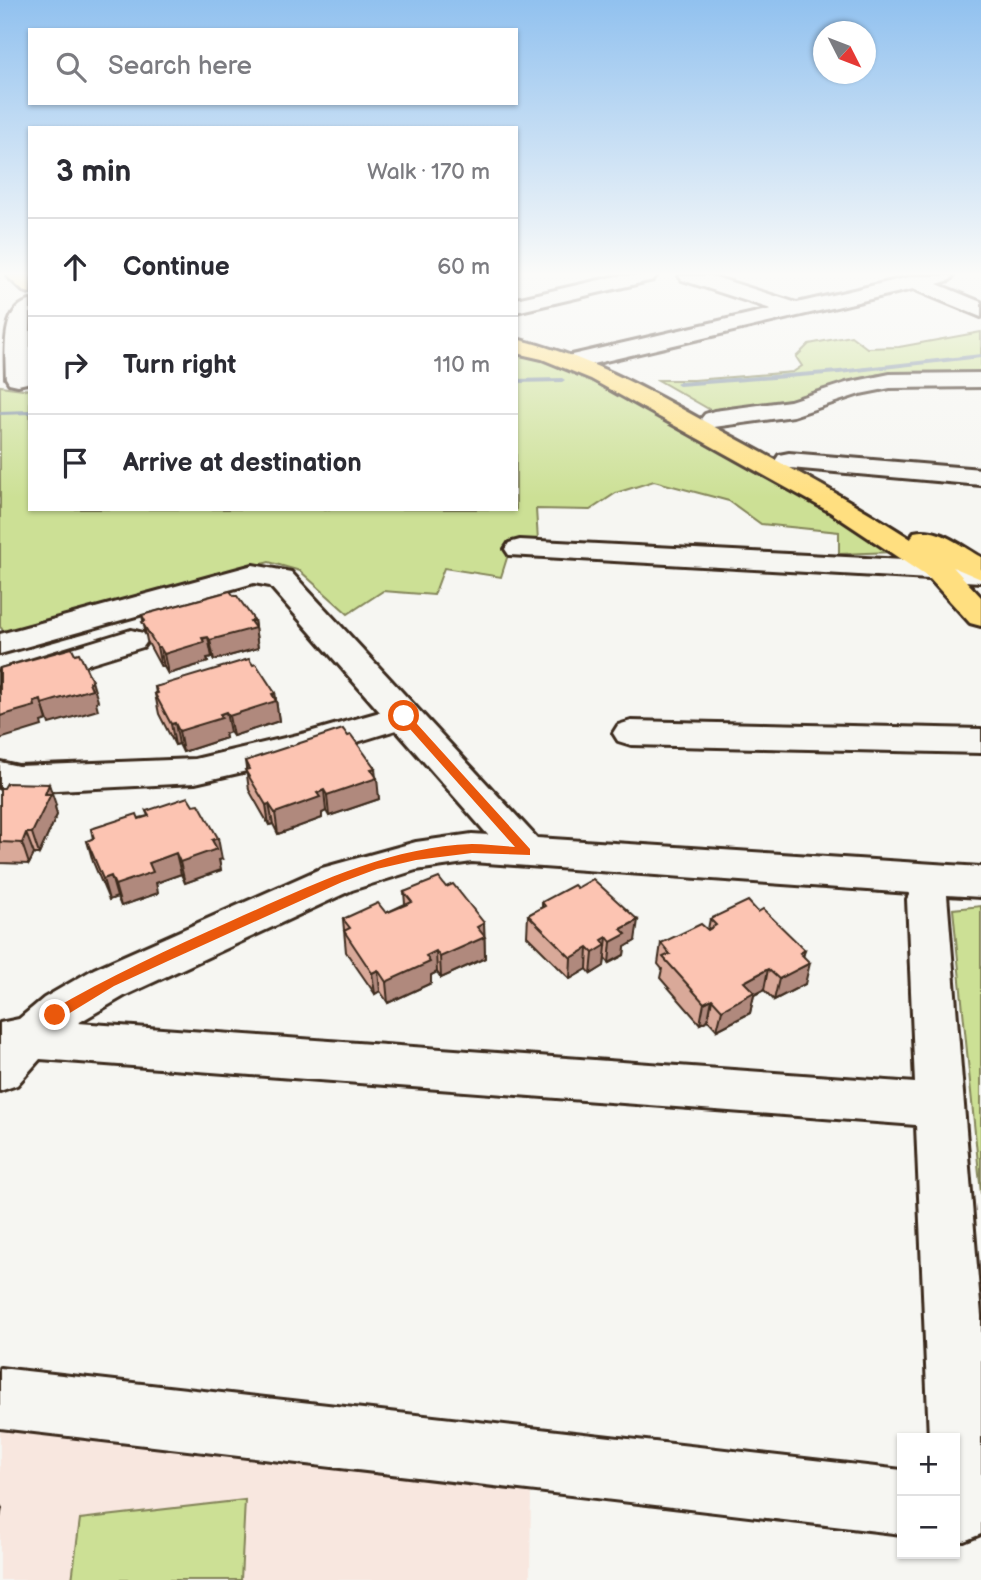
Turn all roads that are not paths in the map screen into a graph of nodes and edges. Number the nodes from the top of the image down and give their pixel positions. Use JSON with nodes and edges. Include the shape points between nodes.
{"nodes":[{"id":1,"x":19,"y":350,"type":"edge"},
{"id":2,"x":532,"y":350,"type":"edge"},
{"id":3,"x":575,"y":350,"type":"edge"},
{"id":4,"x":628,"y":350,"type":"edge"},
{"id":5,"x":583,"y":360,"type":"junction"},
{"id":6,"x":18,"y":378,"type":"dead end"},
{"id":7,"x":981,"y":380,"type":"edge"},
{"id":8,"x":714,"y":419,"type":"junction"},
{"id":9,"x":789,"y":461,"type":"junction"},
{"id":10,"x":981,"y":477,"type":"edge"},
{"id":11,"x":520,"y":549,"type":"dead end"},
{"id":12,"x":940,"y":571,"type":"junction"},
{"id":13,"x":981,"y":572,"type":"edge"},
{"id":14,"x":981,"y":616,"type":"edge"},
{"id":15,"x":131,"y":640,"type":"dead end"},
{"id":16,"x":0,"y":645,"type":"edge"},
{"id":17,"x":0,"y":681,"type":"edge"},
{"id":18,"x":404,"y":716,"type":"junction"},
{"id":19,"x":631,"y":733,"type":"dead end"},
{"id":20,"x":981,"y":741,"type":"edge"},
{"id":21,"x":0,"y":775,"type":"edge"},
{"id":22,"x":526,"y":852,"type":"junction"},
{"id":23,"x":981,"y":882,"type":"edge"},
{"id":24,"x":928,"y":898,"type":"dead end"},
{"id":25,"x":10,"y":1049,"type":"edge"},
{"id":26,"x":941,"y":1106,"type":"junction"},
{"id":27,"x":966,"y":1292,"type":"edge"},
{"id":28,"x":0,"y":1398,"type":"edge"},
{"id":29,"x":897,"y":1501,"type":"edge"},
{"id":30,"x":960,"y":1509,"type":"edge"}],
"edges":[{"from":1,"to":6,"type":"street"},
{"from":2,"to":5,"type":"main road"},
{"from":3,"to":5,"type":"main road"},
{"from":4,"to":5,"type":"street"},
{"from":5,"to":8,"type":"main road","via":[[649,383]]},
{"from":5,"to":12,"type":"main road","via":[[600,374],[840,506]]},
{"from":7,"to":8,"type":"street","via":[[890,382],[793,408]]},
{"from":8,"to":9,"type":"main road"},
{"from":9,"to":10,"type":"street"},
{"from":9,"to":13,"type":"main road"},
{"from":11,"to":12,"type":"street"},
{"from":12,"to":13,"type":"street"},
{"from":12,"to":14,"type":"main road"},
{"from":15,"to":17,"type":"street"},
{"from":16,"to":18,"type":"street","via":[[253,574],[280,579]]},
{"from":18,"to":21,"type":"street","via":[[312,744],[195,771],[18,779]]},
{"from":18,"to":22,"type":"street"},
{"from":19,"to":20,"type":"street"},
{"from":22,"to":23,"type":"street"},
{"from":22,"to":25,"type":"street","via":[[472,848],[375,865],[337,879],[110,982],[60,1011]]},
{"from":24,"to":26,"type":"street"},
{"from":25,"to":26,"type":"street"},
{"from":26,"to":27,"type":"street"},
{"from":27,"to":30,"type":"street","via":[[964,1509]]},
{"from":28,"to":29,"type":"street"}]}
